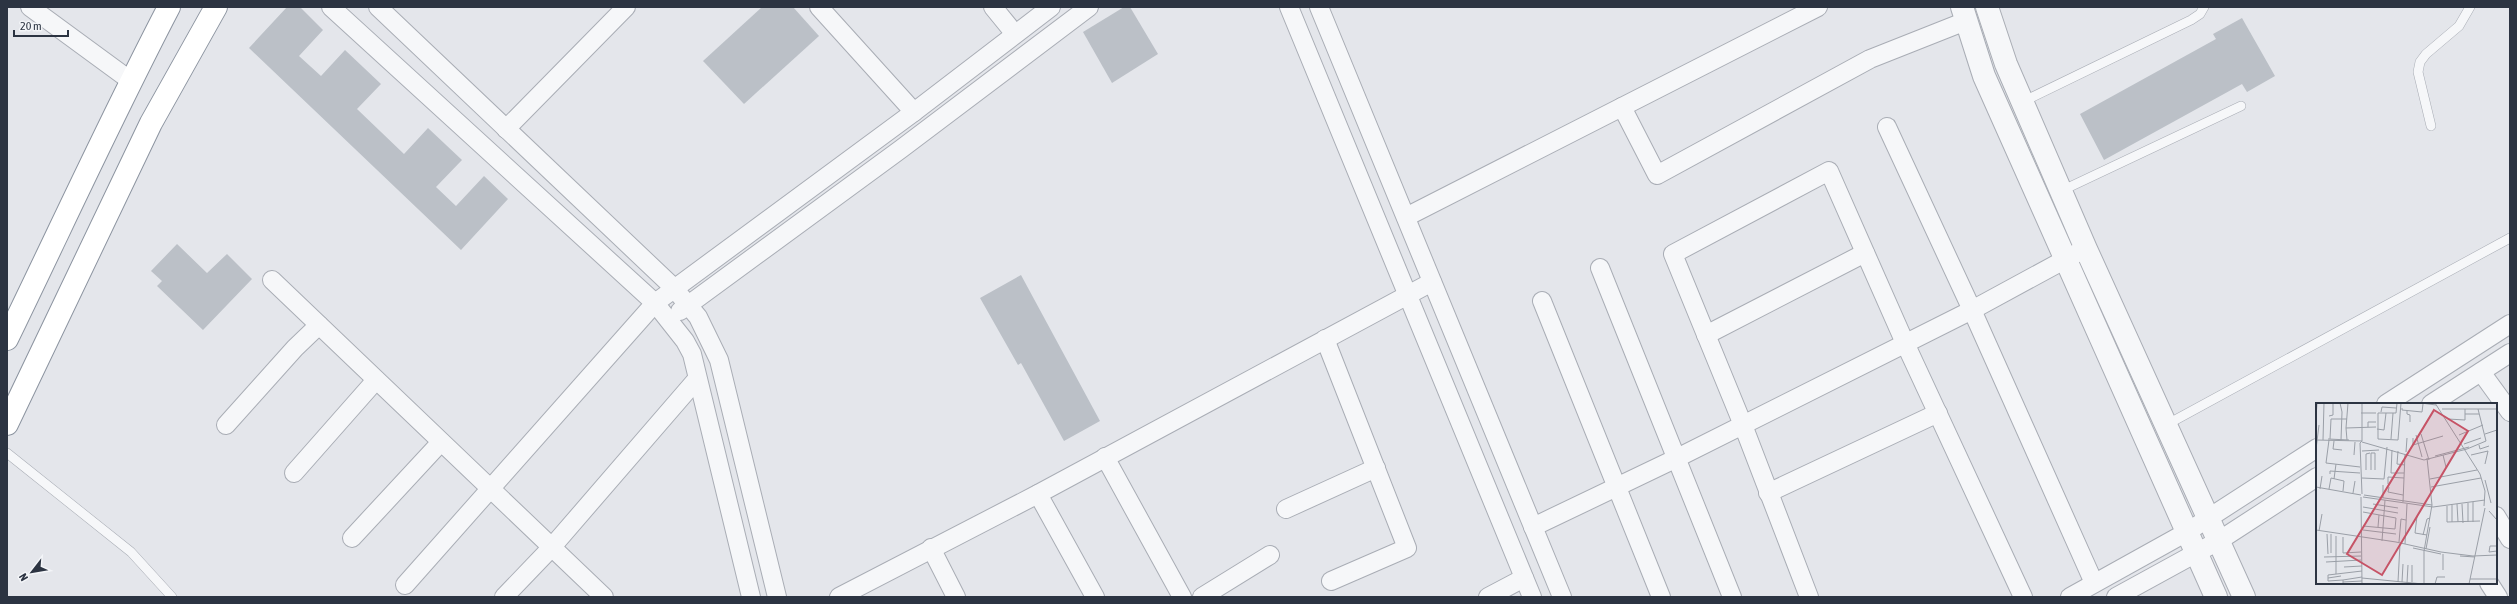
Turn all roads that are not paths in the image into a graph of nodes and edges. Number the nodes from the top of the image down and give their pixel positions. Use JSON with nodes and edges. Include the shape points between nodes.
{"nodes":[{"id":1,"x":30,"y":7,"type":"edge"},
{"id":2,"x":169,"y":7,"type":"edge"},
{"id":3,"x":216,"y":7,"type":"edge"},
{"id":4,"x":331,"y":7,"type":"edge"},
{"id":5,"x":378,"y":7,"type":"edge"},
{"id":6,"x":626,"y":7,"type":"edge"},
{"id":7,"x":819,"y":7,"type":"edge"},
{"id":8,"x":993,"y":7,"type":"edge"},
{"id":9,"x":1050,"y":7,"type":"edge"},
{"id":10,"x":1054,"y":7,"type":"edge"},
{"id":11,"x":1089,"y":7,"type":"edge"},
{"id":12,"x":1289,"y":7,"type":"edge"},
{"id":13,"x":1319,"y":7,"type":"edge"},
{"id":14,"x":1818,"y":7,"type":"edge"},
{"id":15,"x":1987,"y":7,"type":"edge"},
{"id":16,"x":2204,"y":7,"type":"edge"},
{"id":17,"x":2470,"y":7,"type":"edge"},
{"id":18,"x":1964,"y":14,"type":"edge"},
{"id":19,"x":1065,"y":25,"type":"junction"},
{"id":20,"x":1015,"y":34,"type":"junction"},
{"id":21,"x":131,"y":81,"type":"junction"},
{"id":22,"x":2022,"y":102,"type":"junction"},
{"id":23,"x":2241,"y":106,"type":"dead end"},
{"id":24,"x":1622,"y":107,"type":"junction"},
{"id":25,"x":914,"y":112,"type":"junction"},
{"id":26,"x":2431,"y":126,"type":"dead end"},
{"id":27,"x":1887,"y":127,"type":"dead end"},
{"id":28,"x":506,"y":129,"type":"junction"},
{"id":29,"x":2061,"y":192,"type":"junction"},
{"id":30,"x":1406,"y":217,"type":"junction"},
{"id":31,"x":2510,"y":238,"type":"edge"},
{"id":32,"x":2086,"y":248,"type":"junction"},
{"id":33,"x":1865,"y":253,"type":"junction"},
{"id":34,"x":2067,"y":259,"type":"junction"},
{"id":35,"x":1600,"y":268,"type":"dead end"},
{"id":36,"x":272,"y":280,"type":"dead end"},
{"id":37,"x":1432,"y":282,"type":"junction"},
{"id":38,"x":673,"y":287,"type":"junction"},
{"id":39,"x":1407,"y":295,"type":"junction"},
{"id":40,"x":1542,"y":301,"type":"dead end"},
{"id":41,"x":655,"y":303,"type":"junction"},
{"id":42,"x":688,"y":304,"type":"junction"},
{"id":43,"x":1972,"y":310,"type":"junction"},
{"id":44,"x":670,"y":320,"type":"junction"},
{"id":45,"x":2510,"y":324,"type":"edge"},
{"id":46,"x":319,"y":325,"type":"junction"},
{"id":47,"x":1706,"y":335,"type":"junction"},
{"id":48,"x":7,"y":339,"type":"edge"},
{"id":49,"x":1325,"y":339,"type":"junction"},
{"id":50,"x":1905,"y":344,"type":"junction"},
{"id":51,"x":2510,"y":353,"type":"edge"},
{"id":52,"x":2481,"y":372,"type":"junction"},
{"id":53,"x":697,"y":379,"type":"junction"},
{"id":54,"x":376,"y":380,"type":"junction"},
{"id":55,"x":2388,"y":403,"type":"edge"},
{"id":56,"x":2433,"y":403,"type":"edge"},
{"id":57,"x":2510,"y":412,"type":"edge"},
{"id":58,"x":1938,"y":413,"type":"junction"},
{"id":59,"x":7,"y":424,"type":"edge"},
{"id":60,"x":1743,"y":424,"type":"junction"},
{"id":61,"x":226,"y":425,"type":"dead end"},
{"id":62,"x":2166,"y":425,"type":"junction"},
{"id":63,"x":441,"y":442,"type":"junction"},
{"id":64,"x":2316,"y":449,"type":"edge"},
{"id":65,"x":7,"y":454,"type":"edge"},
{"id":66,"x":1105,"y":457,"type":"junction"},
{"id":67,"x":1677,"y":458,"type":"junction"},
{"id":68,"x":1376,"y":468,"type":"junction"},
{"id":69,"x":294,"y":473,"type":"dead end"},
{"id":70,"x":2316,"y":478,"type":"edge"},
{"id":71,"x":1617,"y":486,"type":"junction"},
{"id":72,"x":490,"y":490,"type":"junction"},
{"id":73,"x":1768,"y":493,"type":"junction"},
{"id":74,"x":1038,"y":494,"type":"junction"},
{"id":75,"x":1286,"y":509,"type":"dead end"},
{"id":76,"x":2497,"y":518,"type":"edge"},
{"id":77,"x":2208,"y":519,"type":"junction"},
{"id":78,"x":1533,"y":527,"type":"junction"},
{"id":79,"x":2187,"y":532,"type":"junction"},
{"id":80,"x":352,"y":538,"type":"dead end"},
{"id":81,"x":2510,"y":539,"type":"edge"},
{"id":82,"x":2220,"y":540,"type":"junction"},
{"id":83,"x":551,"y":548,"type":"junction"},
{"id":84,"x":931,"y":548,"type":"junction"},
{"id":85,"x":2196,"y":552,"type":"junction"},
{"id":86,"x":1270,"y":555,"type":"dead end"},
{"id":87,"x":1524,"y":578,"type":"junction"},
{"id":88,"x":1331,"y":581,"type":"dead end"},
{"id":89,"x":2094,"y":583,"type":"junction"},
{"id":90,"x":405,"y":584,"type":"dead end"},
{"id":91,"x":2490,"y":584,"type":"edge"},
{"id":92,"x":848,"y":595,"type":"edge"},
{"id":93,"x":172,"y":597,"type":"edge"},
{"id":94,"x":504,"y":597,"type":"edge"},
{"id":95,"x":604,"y":597,"type":"edge"},
{"id":96,"x":751,"y":597,"type":"edge"},
{"id":97,"x":777,"y":597,"type":"edge"},
{"id":98,"x":956,"y":597,"type":"edge"},
{"id":99,"x":1095,"y":597,"type":"edge"},
{"id":100,"x":1182,"y":597,"type":"edge"},
{"id":101,"x":1202,"y":597,"type":"edge"},
{"id":102,"x":1488,"y":597,"type":"edge"},
{"id":103,"x":1532,"y":597,"type":"edge"},
{"id":104,"x":1562,"y":597,"type":"edge"},
{"id":105,"x":1661,"y":597,"type":"edge"},
{"id":106,"x":1732,"y":597,"type":"edge"},
{"id":107,"x":1809,"y":597,"type":"edge"},
{"id":108,"x":2023,"y":597,"type":"edge"},
{"id":109,"x":2070,"y":597,"type":"edge"},
{"id":110,"x":2116,"y":597,"type":"edge"},
{"id":111,"x":2216,"y":597,"type":"edge"},
{"id":112,"x":2244,"y":597,"type":"edge"},
{"id":113,"x":2498,"y":597,"type":"edge"}],
"edges":[{"from":1,"to":21,"type":"street"},
{"from":2,"to":21,"type":"highway"},
{"from":3,"to":59,"type":"highway","via":[[151,123]]},
{"from":4,"to":41,"type":"street"},
{"from":5,"to":28,"type":"street"},
{"from":6,"to":28,"type":"street"},
{"from":7,"to":25,"type":"street"},
{"from":8,"to":20,"type":"street"},
{"from":9,"to":20,"type":"street"},
{"from":10,"to":19,"type":"street"},
{"from":11,"to":19,"type":"street"},
{"from":12,"to":39,"type":"street"},
{"from":13,"to":30,"type":"street"},
{"from":14,"to":24,"type":"street"},
{"from":15,"to":22,"type":"street"},
{"from":16,"to":22,"type":"lane","via":[[2200,14],[2191,20]]},
{"from":17,"to":26,"type":"lane","via":[[2459,26],[2420,62],[2418,72]]},
{"from":18,"to":24,"type":"street","via":[[1870,60],[1657,174]]},
{"from":18,"to":34,"type":"street","via":[[1984,76]]},
{"from":19,"to":42,"type":"street"},
{"from":20,"to":25,"type":"street"},
{"from":21,"to":48,"type":"highway"},
{"from":22,"to":29,"type":"street"},
{"from":23,"to":29,"type":"lane"},
{"from":24,"to":30,"type":"street"},
{"from":25,"to":38,"type":"street"},
{"from":27,"to":43,"type":"street"},
{"from":28,"to":38,"type":"street"},
{"from":29,"to":32,"type":"street"},
{"from":30,"to":37,"type":"street"},
{"from":31,"to":62,"type":"lane"},
{"from":32,"to":34,"type":"street"},
{"from":32,"to":62,"type":"street"},
{"from":33,"to":47,"type":"street"},
{"from":33,"to":47,"type":"street","via":[[1829,171],[1673,254]]},
{"from":33,"to":50,"type":"street"},
{"from":34,"to":43,"type":"street"},
{"from":34,"to":79,"type":"street"},
{"from":35,"to":67,"type":"street"},
{"from":36,"to":46,"type":"street"},
{"from":37,"to":39,"type":"street"},
{"from":37,"to":78,"type":"street"},
{"from":38,"to":41,"type":"street"},
{"from":38,"to":42,"type":"street"},
{"from":39,"to":49,"type":"street"},
{"from":39,"to":87,"type":"street"},
{"from":40,"to":71,"type":"street"},
{"from":41,"to":44,"type":"street"},
{"from":41,"to":72,"type":"street"},
{"from":42,"to":44,"type":"street"},
{"from":42,"to":97,"type":"street","via":[[713,343],[719,360]]},
{"from":43,"to":50,"type":"street"},
{"from":43,"to":89,"type":"street"},
{"from":44,"to":53,"type":"street","via":[[692,354]]},
{"from":45,"to":55,"type":"street"},
{"from":46,"to":54,"type":"street"},
{"from":46,"to":61,"type":"street"},
{"from":47,"to":60,"type":"street"},
{"from":49,"to":66,"type":"street"},
{"from":49,"to":68,"type":"street"},
{"from":50,"to":58,"type":"street"},
{"from":50,"to":60,"type":"street"},
{"from":51,"to":52,"type":"street"},
{"from":52,"to":56,"type":"street"},
{"from":52,"to":57,"type":"street"},
{"from":53,"to":83,"type":"street"},
{"from":53,"to":96,"type":"street"},
{"from":54,"to":63,"type":"street"},
{"from":54,"to":69,"type":"street"},
{"from":58,"to":73,"type":"street"},
{"from":58,"to":108,"type":"street"},
{"from":60,"to":67,"type":"street"},
{"from":60,"to":73,"type":"street"},
{"from":62,"to":77,"type":"street"},
{"from":63,"to":72,"type":"street"},
{"from":63,"to":80,"type":"street"},
{"from":64,"to":77,"type":"street"},
{"from":65,"to":93,"type":"lane","via":[[131,552]]},
{"from":66,"to":74,"type":"street"},
{"from":66,"to":100,"type":"street"},
{"from":67,"to":71,"type":"street"},
{"from":67,"to":106,"type":"street"},
{"from":68,"to":75,"type":"street"},
{"from":68,"to":88,"type":"street","via":[[1407,548]]},
{"from":70,"to":82,"type":"street"},
{"from":71,"to":78,"type":"street"},
{"from":71,"to":105,"type":"street"},
{"from":72,"to":83,"type":"street"},
{"from":72,"to":90,"type":"street"},
{"from":73,"to":107,"type":"street"},
{"from":74,"to":84,"type":"street"},
{"from":74,"to":99,"type":"street"},
{"from":76,"to":81,"type":"street"},
{"from":77,"to":79,"type":"street"},
{"from":77,"to":82,"type":"street"},
{"from":78,"to":104,"type":"street"},
{"from":79,"to":85,"type":"street"},
{"from":79,"to":89,"type":"street"},
{"from":82,"to":85,"type":"street"},
{"from":82,"to":112,"type":"street"},
{"from":83,"to":94,"type":"street"},
{"from":83,"to":95,"type":"street"},
{"from":84,"to":92,"type":"street"},
{"from":84,"to":98,"type":"street"},
{"from":85,"to":110,"type":"street"},
{"from":85,"to":111,"type":"street"},
{"from":86,"to":101,"type":"street"},
{"from":87,"to":102,"type":"street"},
{"from":87,"to":103,"type":"street"},
{"from":89,"to":109,"type":"street"},
{"from":91,"to":113,"type":"street"}]}
